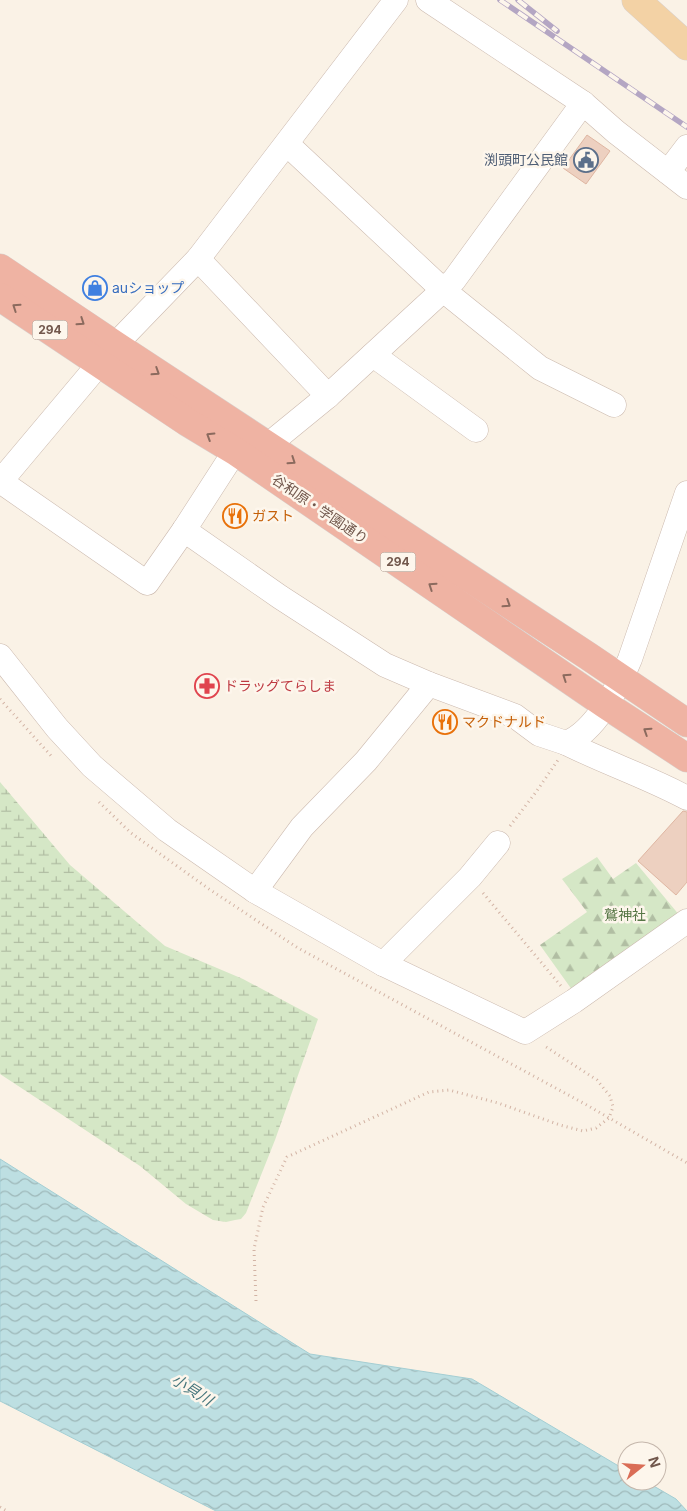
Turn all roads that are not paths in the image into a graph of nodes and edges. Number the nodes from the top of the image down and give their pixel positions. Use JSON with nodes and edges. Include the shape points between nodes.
{"nodes":[{"id":1,"x":396,"y":0,"type":"edge"},
{"id":2,"x":428,"y":0,"type":"edge"},
{"id":3,"x":637,"y":0,"type":"edge"},
{"id":4,"x":687,"y":46,"type":"edge"},
{"id":5,"x":583,"y":103,"type":"junction"},
{"id":6,"x":287,"y":144,"type":"junction"},
{"id":7,"x":687,"y":147,"type":"edge"},
{"id":8,"x":668,"y":172,"type":"junction"},
{"id":9,"x":687,"y":187,"type":"edge"},
{"id":10,"x":198,"y":259,"type":"junction"},
{"id":11,"x":0,"y":268,"type":"edge"},
{"id":12,"x":443,"y":290,"type":"junction"},
{"id":13,"x":0,"y":297,"type":"edge"},
{"id":14,"x":107,"y":355,"type":"junction"},
{"id":15,"x":372,"y":355,"type":"junction"},
{"id":16,"x":328,"y":396,"type":"junction"},
{"id":17,"x":614,"y":405,"type":"dead end"},
{"id":18,"x":476,"y":430,"type":"dead end"},
{"id":19,"x":268,"y":446,"type":"junction"},
{"id":20,"x":235,"y":451,"type":"junction"},
{"id":21,"x":0,"y":482,"type":"edge"},
{"id":22,"x":687,"y":493,"type":"edge"},
{"id":23,"x":184,"y":530,"type":"junction"},
{"id":24,"x":0,"y":656,"type":"edge"},
{"id":25,"x":622,"y":680,"type":"junction"},
{"id":26,"x":429,"y":684,"type":"junction"},
{"id":27,"x":606,"y":705,"type":"junction"},
{"id":28,"x":687,"y":723,"type":"edge"},
{"id":29,"x":562,"y":751,"type":"junction"},
{"id":30,"x":687,"y":758,"type":"edge"},
{"id":31,"x":687,"y":798,"type":"edge"},
{"id":32,"x":498,"y":843,"type":"road end"},
{"id":33,"x":256,"y":891,"type":"junction"},
{"id":34,"x":687,"y":921,"type":"edge"},
{"id":35,"x":383,"y":964,"type":"junction"}],
"edges":[{"from":1,"to":6,"type":"street"},
{"from":2,"to":5,"type":"street"},
{"from":3,"to":4,"type":"main road"},
{"from":5,"to":8,"type":"street"},
{"from":5,"to":12,"type":"street","via":[[454,280]]},
{"from":6,"to":10,"type":"street"},
{"from":6,"to":12,"type":"street"},
{"from":7,"to":8,"type":"street"},
{"from":8,"to":9,"type":"street"},
{"from":10,"to":14,"type":"street"},
{"from":10,"to":16,"type":"street"},
{"from":11,"to":14,"type":"highway","name":"谷和原・学園通り","number":"294","one_way":true},
{"from":12,"to":15,"type":"street"},
{"from":12,"to":17,"type":"street","via":[[540,368]]},
{"from":14,"to":13,"type":"highway","name":"谷和原・学園通り","number":"294","one_way":true},
{"from":14,"to":19,"type":"highway","name":"谷和原・学園通り","number":"294","one_way":true},
{"from":20,"to":14,"type":"highway","name":"谷和原・学園通り","number":"294","one_way":true,"via":[[187,422]]},
{"from":14,"to":21,"type":"street"},
{"from":15,"to":16,"type":"street"},
{"from":15,"to":18,"type":"street"},
{"from":16,"to":19,"type":"street"},
{"from":19,"to":25,"type":"highway","name":"谷和原・学園通り","number":"294","one_way":true},
{"from":20,"to":23,"type":"street"},
{"from":27,"to":20,"type":"highway","name":"谷和原・学園通り","number":"294","one_way":true},
{"from":21,"to":23,"type":"street","via":[[148,583]]},
{"from":22,"to":25,"type":"street"},
{"from":23,"to":26,"type":"street","via":[[385,665]]},
{"from":24,"to":33,"type":"street","via":[[92,766],[167,830]]},
{"from":25,"to":27,"type":"street"},
{"from":25,"to":28,"type":"highway","name":"谷和原・学園通り","number":"294"},
{"from":26,"to":29,"type":"street","via":[[515,716]]},
{"from":26,"to":33,"type":"street","via":[[366,761],[302,827]]},
{"from":27,"to":29,"type":"street","via":[[598,717]]},
{"from":30,"to":27,"type":"highway","name":"谷和原・学園通り","number":"294","one_way":true},
{"from":29,"to":31,"type":"street","via":[[591,756]]},
{"from":32,"to":35,"type":"street","via":[[470,877]]},
{"from":33,"to":35,"type":"street"},
{"from":34,"to":35,"type":"street","via":[[525,1032]]}]}
